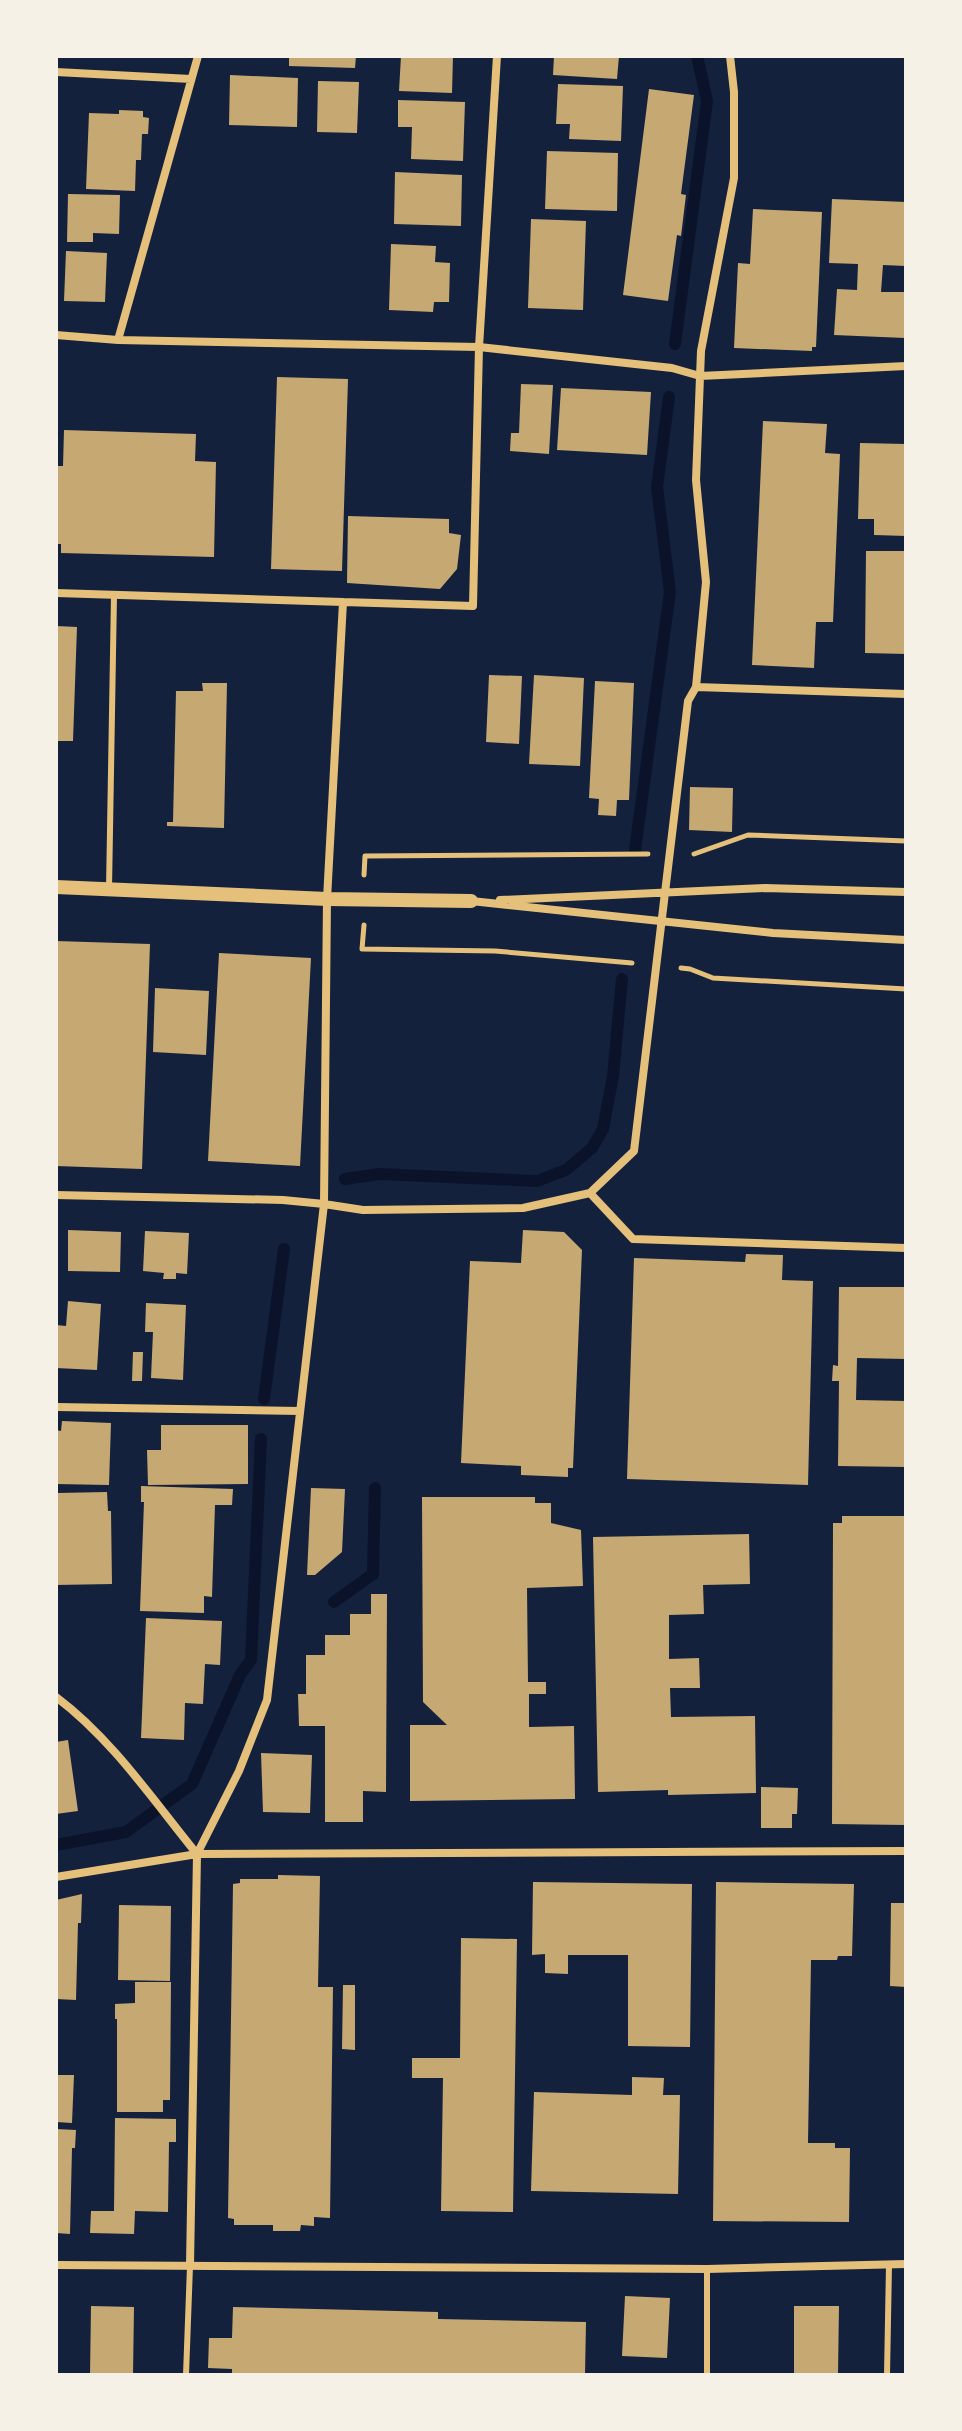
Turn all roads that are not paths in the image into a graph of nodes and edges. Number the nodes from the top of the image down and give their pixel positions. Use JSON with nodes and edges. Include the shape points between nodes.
{"nodes":[{"id":1,"x":198,"y":56,"type":"edge"},
{"id":2,"x":497,"y":56,"type":"edge"},
{"id":3,"x":730,"y":56,"type":"edge"},
{"id":4,"x":56,"y":72,"type":"edge"},
{"id":5,"x":191,"y":79,"type":"junction"},
{"id":6,"x":56,"y":335,"type":"edge"},
{"id":7,"x":118,"y":340,"type":"junction"},
{"id":8,"x":479,"y":347,"type":"junction"},
{"id":9,"x":906,"y":366,"type":"edge"},
{"id":10,"x":700,"y":376,"type":"junction"},
{"id":11,"x":56,"y":593,"type":"edge"},
{"id":12,"x":114,"y":595,"type":"junction"},
{"id":13,"x":343,"y":602,"type":"junction"},
{"id":14,"x":696,"y":687,"type":"junction"},
{"id":15,"x":906,"y":694,"type":"edge"},
{"id":16,"x":56,"y":887,"type":"edge"},
{"id":17,"x":109,"y":889,"type":"junction"},
{"id":18,"x":664,"y":892,"type":"junction"},
{"id":19,"x":906,"y":892,"type":"edge"},
{"id":20,"x":327,"y":899,"type":"junction"},
{"id":21,"x":471,"y":901,"type":"junction"},
{"id":22,"x":661,"y":921,"type":"junction"},
{"id":23,"x":906,"y":940,"type":"edge"},
{"id":24,"x":590,"y":1193,"type":"junction"},
{"id":25,"x":56,"y":1195,"type":"edge"},
{"id":26,"x":324,"y":1204,"type":"junction"},
{"id":27,"x":906,"y":1248,"type":"edge"},
{"id":28,"x":56,"y":1407,"type":"edge"},
{"id":29,"x":300,"y":1411,"type":"junction"},
{"id":30,"x":56,"y":1697,"type":"edge"},
{"id":31,"x":906,"y":1851,"type":"edge"},
{"id":32,"x":197,"y":1854,"type":"junction"},
{"id":33,"x":56,"y":1877,"type":"edge"},
{"id":34,"x":906,"y":2264,"type":"edge"},
{"id":35,"x":56,"y":2265,"type":"edge"},
{"id":36,"x":889,"y":2265,"type":"junction"},
{"id":37,"x":190,"y":2266,"type":"junction"},
{"id":38,"x":707,"y":2269,"type":"junction"},
{"id":39,"x":186,"y":2375,"type":"edge"},
{"id":40,"x":707,"y":2375,"type":"edge"},
{"id":41,"x":887,"y":2375,"type":"edge"}],
"edges":[{"from":1,"to":5,"type":"street"},
{"from":2,"to":8,"type":"street"},
{"from":3,"to":10,"type":"street","via":[[734,178]]},
{"from":4,"to":5,"type":"street"},
{"from":5,"to":7,"type":"street"},
{"from":6,"to":7,"type":"street"},
{"from":7,"to":8,"type":"street"},
{"from":8,"to":10,"type":"street","via":[[672,368]]},
{"from":8,"to":13,"type":"street","via":[[473,606]]},
{"from":9,"to":10,"type":"street"},
{"from":10,"to":14,"type":"street","via":[[696,480],[706,582]]},
{"from":11,"to":12,"type":"street"},
{"from":12,"to":13,"type":"street"},
{"from":12,"to":17,"type":"lane"},
{"from":13,"to":20,"type":"street"},
{"from":14,"to":15,"type":"street"},
{"from":14,"to":18,"type":"street","via":[[688,701]]},
{"from":16,"to":17,"type":"street"},
{"from":17,"to":20,"type":"street"},
{"from":18,"to":19,"type":"street"},
{"from":18,"to":21,"type":"street"},
{"from":18,"to":22,"type":"street"},
{"from":20,"to":21,"type":"street"},
{"from":20,"to":26,"type":"street"},
{"from":21,"to":22,"type":"street"},
{"from":22,"to":23,"type":"street"},
{"from":22,"to":24,"type":"street","via":[[634,1151]]},
{"from":24,"to":26,"type":"street","via":[[523,1208],[363,1210]]},
{"from":24,"to":27,"type":"street","via":[[633,1239]]},
{"from":25,"to":26,"type":"street"},
{"from":26,"to":29,"type":"street"},
{"from":28,"to":29,"type":"street"},
{"from":29,"to":32,"type":"street","via":[[267,1700]]},
{"from":30,"to":32,"type":"street","via":[[129,1769]]},
{"from":31,"to":32,"type":"street"},
{"from":32,"to":33,"type":"street"},
{"from":32,"to":37,"type":"street"},
{"from":34,"to":36,"type":"street"},
{"from":35,"to":37,"type":"street"},
{"from":36,"to":38,"type":"street"},
{"from":36,"to":41,"type":"lane"},
{"from":37,"to":38,"type":"street"},
{"from":37,"to":39,"type":"lane"},
{"from":38,"to":40,"type":"lane"}]}
